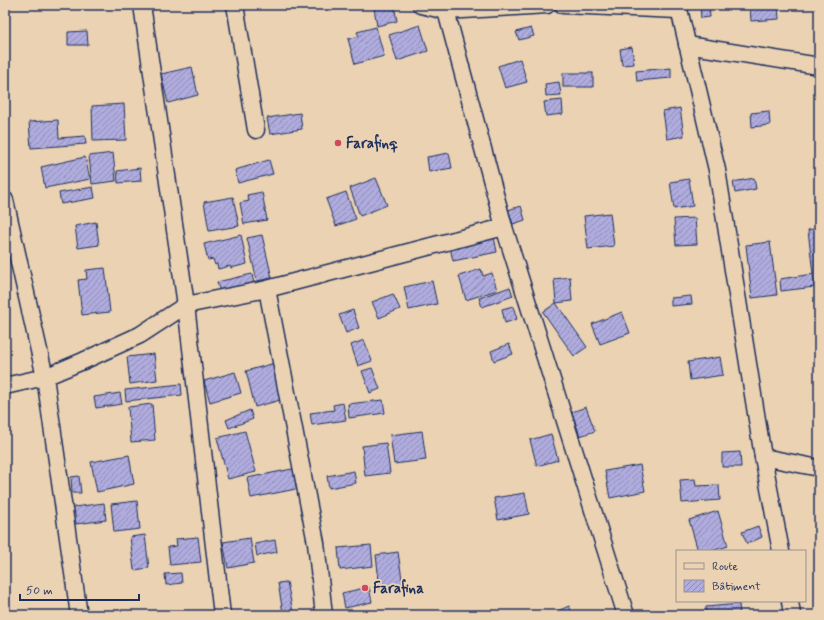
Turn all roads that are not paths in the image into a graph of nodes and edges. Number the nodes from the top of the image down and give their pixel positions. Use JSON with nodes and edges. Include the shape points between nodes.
{"nodes":[{"id":1,"x":142,"y":5,"type":"edge"},
{"id":2,"x":235,"y":5,"type":"edge"},
{"id":3,"x":421,"y":5,"type":"edge"},
{"id":4,"x":547,"y":5,"type":"edge"},
{"id":5,"x":563,"y":5,"type":"edge"},
{"id":6,"x":478,"y":7,"type":"edge"},
{"id":7,"x":678,"y":8,"type":"edge"},
{"id":8,"x":446,"y":11,"type":"junction"},
{"id":9,"x":687,"y":45,"type":"junction"},
{"id":10,"x":819,"y":66,"type":"edge"},
{"id":11,"x":256,"y":130,"type":"dead end"},
{"id":12,"x":5,"y":200,"type":"edge"},
{"id":13,"x":504,"y":227,"type":"junction"},
{"id":14,"x":267,"y":289,"type":"junction"},
{"id":15,"x":186,"y":305,"type":"junction"},
{"id":16,"x":46,"y":377,"type":"junction"},
{"id":17,"x":5,"y":386,"type":"edge"},
{"id":18,"x":763,"y":457,"type":"junction"},
{"id":19,"x":819,"y":468,"type":"edge"},
{"id":20,"x":781,"y":550,"type":"edge"},
{"id":21,"x":790,"y":602,"type":"edge"},
{"id":22,"x":79,"y":615,"type":"edge"},
{"id":23,"x":222,"y":615,"type":"edge"},
{"id":24,"x":324,"y":615,"type":"edge"},
{"id":25,"x":626,"y":615,"type":"edge"},
{"id":26,"x":792,"y":615,"type":"edge"}],
"edges":[{"from":1,"to":15,"type":"street"},
{"from":2,"to":11,"type":"street"},
{"from":3,"to":8,"type":"street"},
{"from":4,"to":6,"type":"street"},
{"from":5,"to":7,"type":"street"},
{"from":6,"to":8,"type":"street"},
{"from":7,"to":9,"type":"street"},
{"from":8,"to":13,"type":"street"},
{"from":9,"to":10,"type":"street"},
{"from":9,"to":18,"type":"street","via":[[717,170]]},
{"from":12,"to":16,"type":"street"},
{"from":13,"to":14,"type":"street"},
{"from":13,"to":25,"type":"street"},
{"from":14,"to":15,"type":"street"},
{"from":14,"to":24,"type":"street","via":[[316,543]]},
{"from":15,"to":16,"type":"street","via":[[140,336]]},
{"from":15,"to":23,"type":"street"},
{"from":16,"to":17,"type":"street"},
{"from":16,"to":22,"type":"street"},
{"from":18,"to":19,"type":"street"},
{"from":18,"to":20,"type":"street"},
{"from":21,"to":26,"type":"street"}]}
